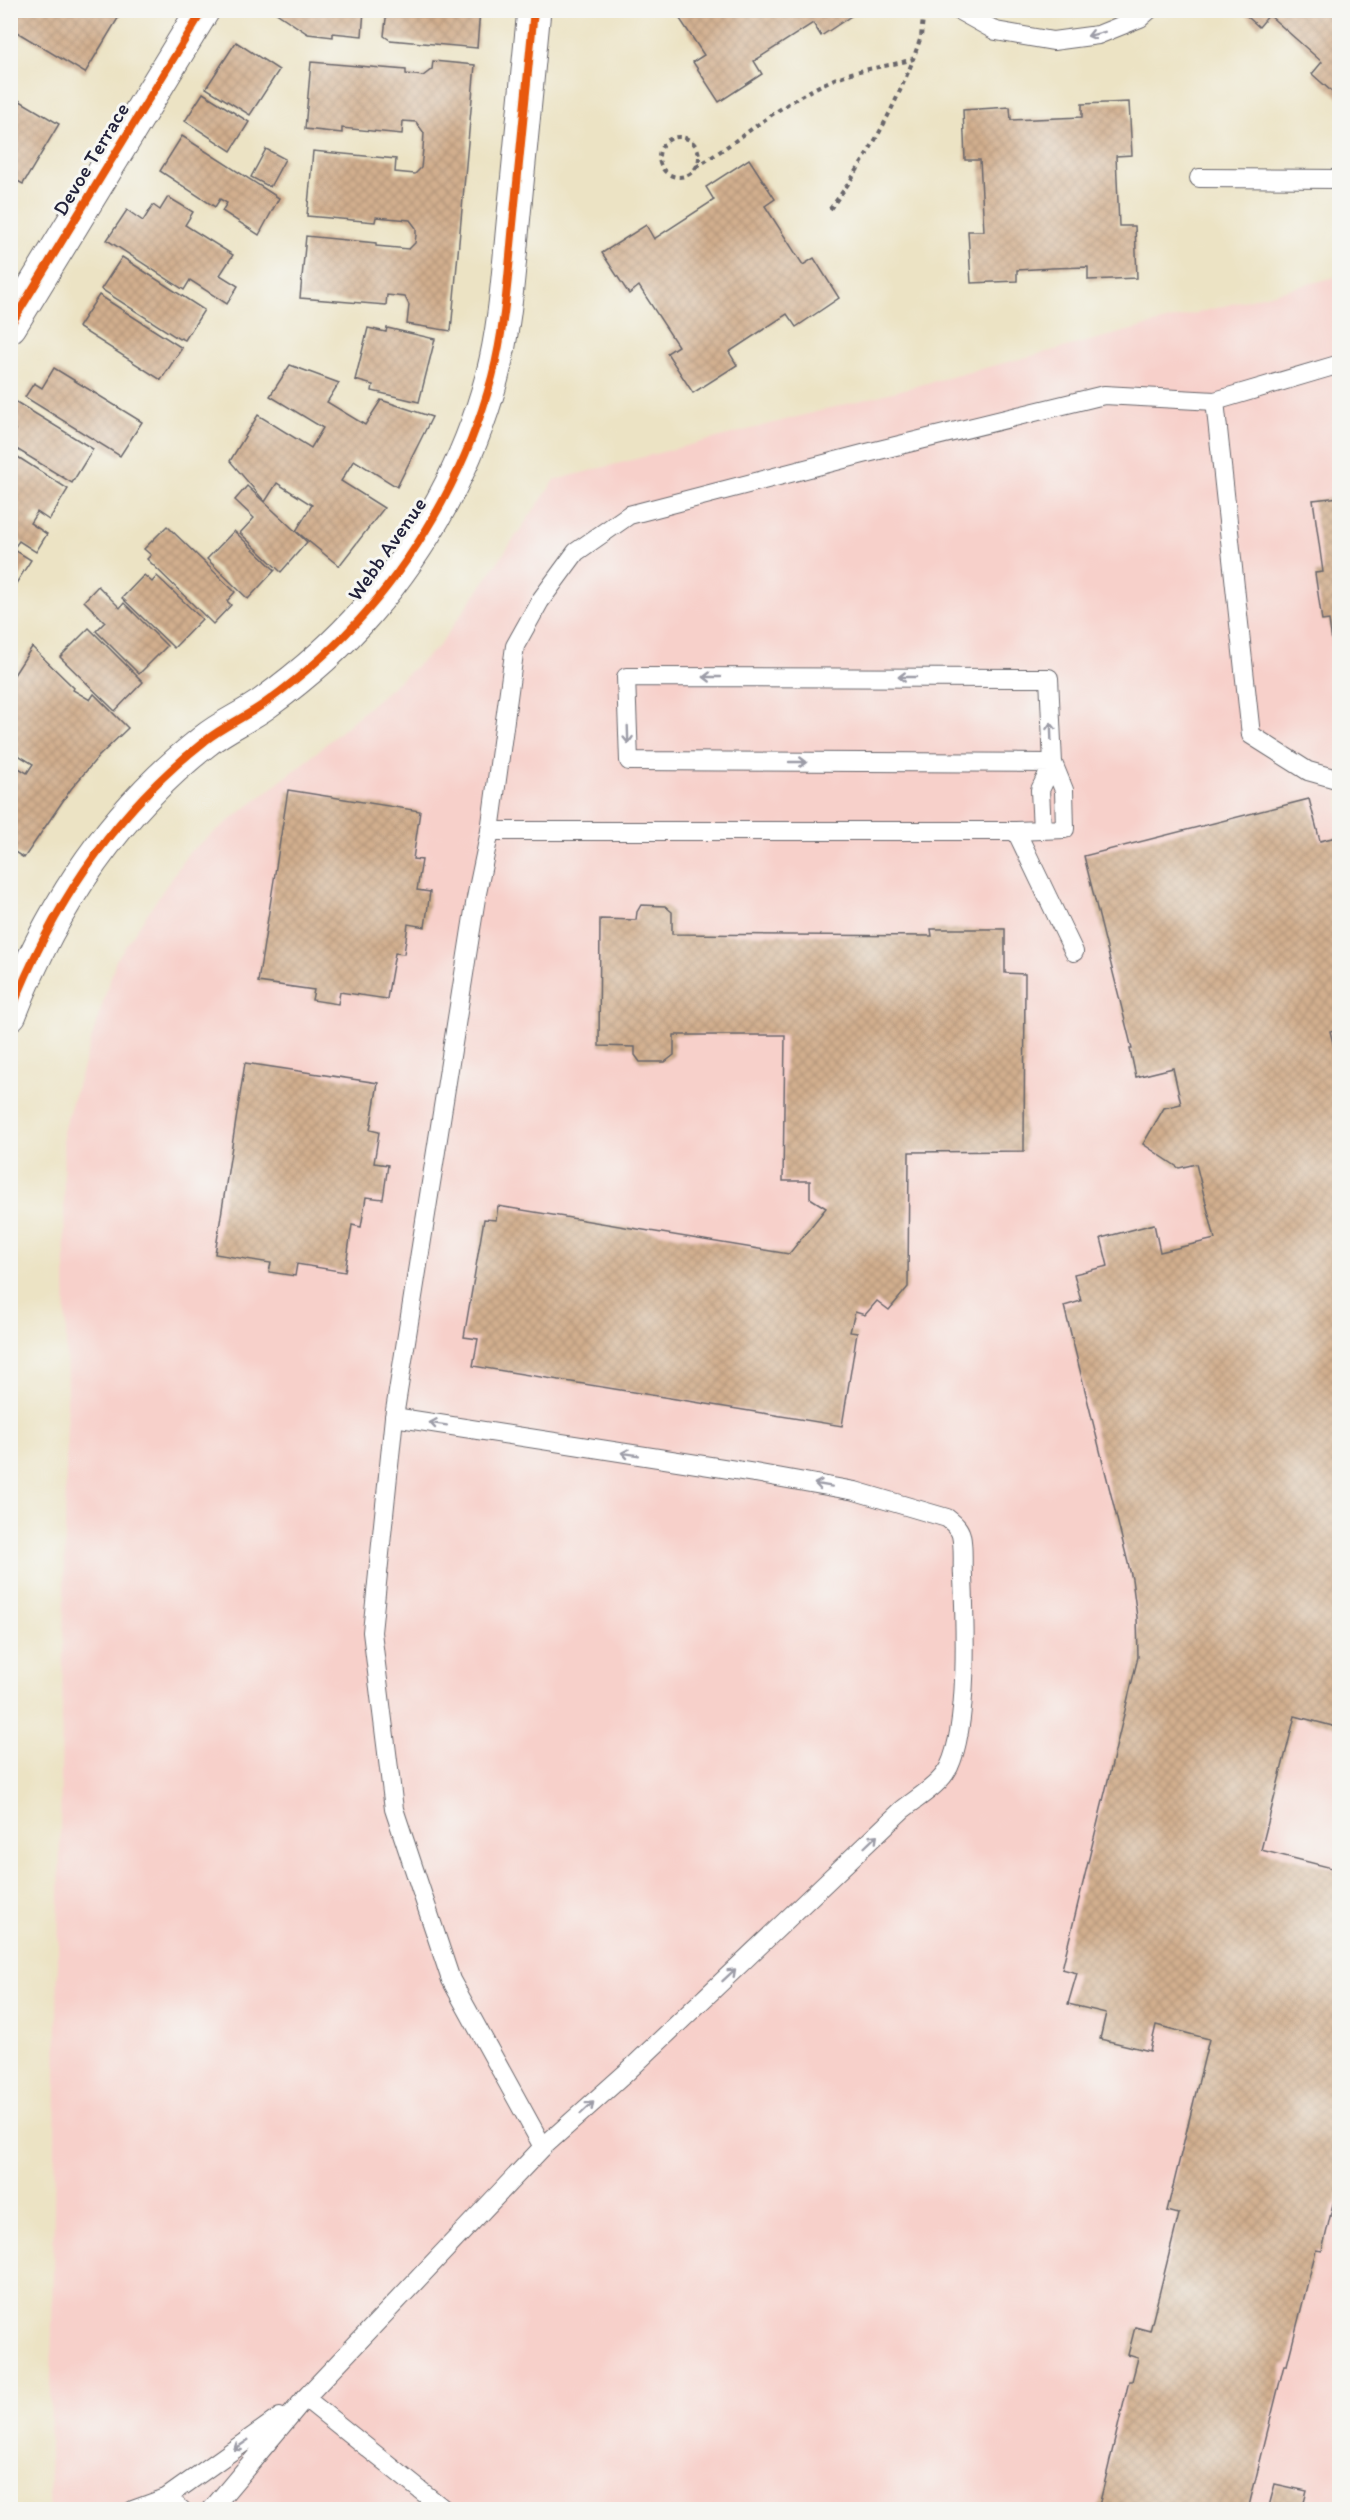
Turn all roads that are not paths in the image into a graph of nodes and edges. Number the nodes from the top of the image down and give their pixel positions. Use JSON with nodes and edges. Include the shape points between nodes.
{"nodes":[{"id":1,"x":203,"y":10,"type":"edge"},
{"id":2,"x":534,"y":10,"type":"edge"},
{"id":3,"x":958,"y":10,"type":"edge"},
{"id":4,"x":1149,"y":10,"type":"edge"},
{"id":5,"x":1199,"y":178,"type":"dead end"},
{"id":6,"x":1340,"y":179,"type":"edge"},
{"id":7,"x":10,"y":326,"type":"edge"},
{"id":8,"x":1340,"y":364,"type":"edge"},
{"id":9,"x":1215,"y":401,"type":"junction"},
{"id":10,"x":1053,"y":763,"type":"junction"},
{"id":11,"x":1340,"y":780,"type":"edge"},
{"id":12,"x":1042,"y":830,"type":"junction"},
{"id":13,"x":490,"y":831,"type":"junction"},
{"id":14,"x":1016,"y":831,"type":"junction"},
{"id":15,"x":1074,"y":952,"type":"dead end"},
{"id":16,"x":10,"y":1014,"type":"edge"},
{"id":17,"x":394,"y":1417,"type":"junction"},
{"id":18,"x":543,"y":2146,"type":"junction"},
{"id":19,"x":305,"y":2398,"type":"junction"},
{"id":20,"x":166,"y":2498,"type":"junction"},
{"id":21,"x":133,"y":2510,"type":"edge"},
{"id":22,"x":182,"y":2510,"type":"edge"},
{"id":23,"x":211,"y":2510,"type":"edge"},
{"id":24,"x":445,"y":2510,"type":"edge"}],
"edges":[{"from":1,"to":7,"type":"street","name":"Devoe Terrace"},
{"from":2,"to":16,"type":"street","name":"Webb Avenue","via":[[507,306],[492,378],[468,448],[440,507],[399,572],[317,662],[264,704],[207,740],[160,779],[107,838],[62,904],[27,971]]},
{"from":4,"to":3,"type":"lane","one_way":true,"via":[[1140,18],[1098,35],[1053,41],[996,31]]},
{"from":5,"to":6,"type":"lane"},
{"from":8,"to":9,"type":"lane"},
{"from":9,"to":11,"type":"lane","via":[[1251,735],[1308,771]]},
{"from":9,"to":13,"type":"lane","via":[[1104,394],[629,515],[576,552],[540,600],[515,646]]},
{"from":10,"to":10,"type":"lane","one_way":true,"via":[[1049,678],[626,677],[629,761]]},
{"from":10,"to":12,"type":"lane","via":[[1040,790]]},
{"from":10,"to":12,"type":"lane","via":[[1064,790],[1065,829]]},
{"from":12,"to":14,"type":"lane"},
{"from":13,"to":14,"type":"lane"},
{"from":13,"to":17,"type":"lane"},
{"from":14,"to":15,"type":"lane"},
{"from":17,"to":18,"type":"lane","via":[[372,1632],[394,1809],[451,1980]]},
{"from":18,"to":17,"type":"lane","one_way":true,"via":[[948,1770],[962,1696],[961,1537],[946,1518],[880,1497],[755,1473]]},
{"from":18,"to":19,"type":"lane"},
{"from":19,"to":20,"type":"lane","one_way":true},
{"from":19,"to":23,"type":"lane"},
{"from":19,"to":24,"type":"lane"},
{"from":20,"to":21,"type":"lane"},
{"from":20,"to":22,"type":"lane"}]}
